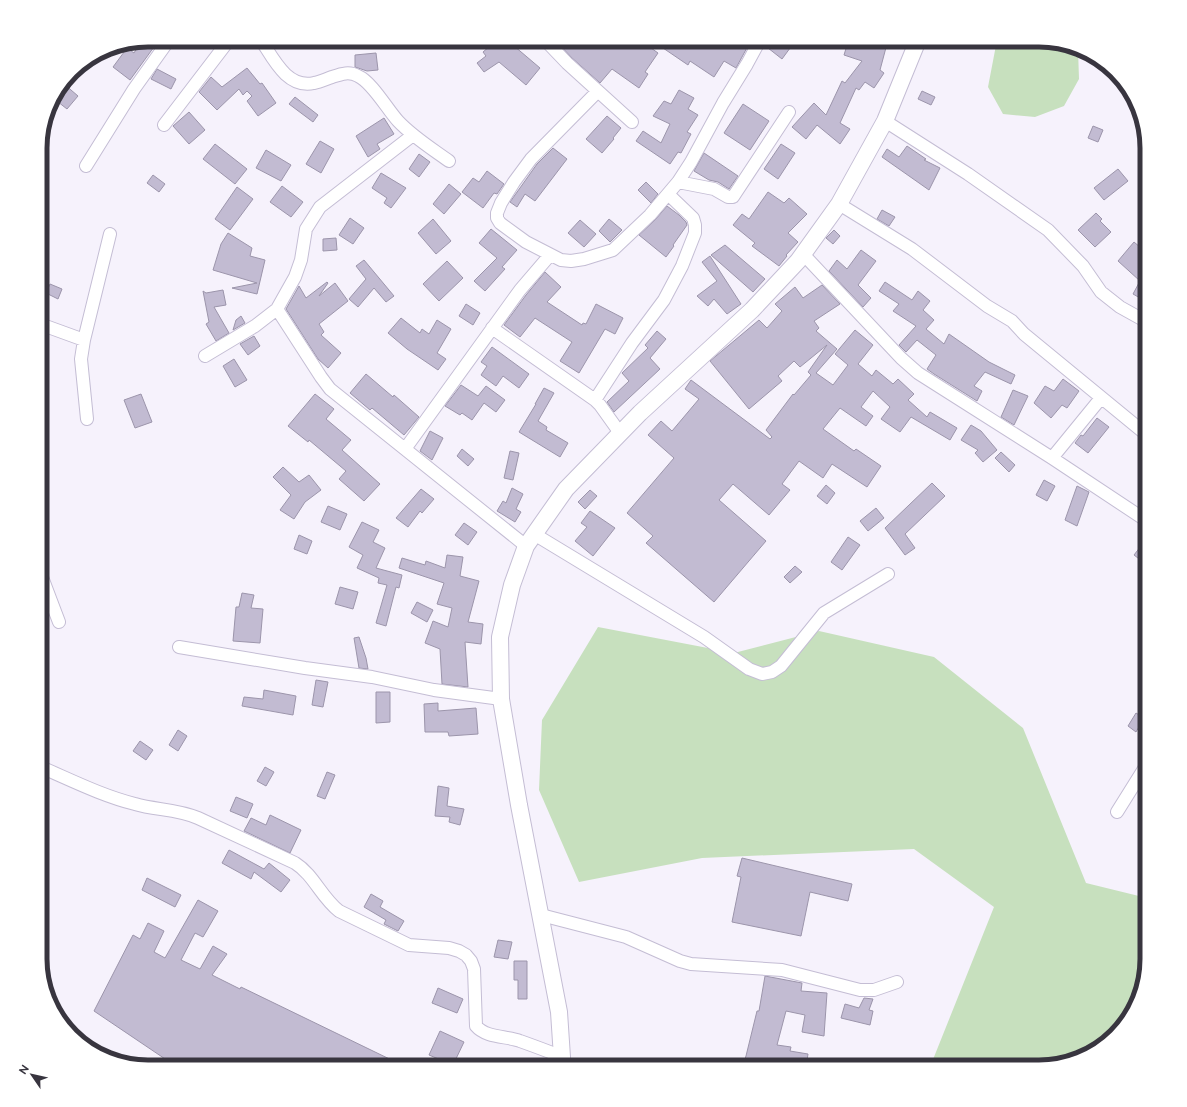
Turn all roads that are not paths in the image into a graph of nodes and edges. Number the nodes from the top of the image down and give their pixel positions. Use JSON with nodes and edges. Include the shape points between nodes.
{"nodes":[{"id":1,"x":164,"y":47,"type":"edge"},
{"id":2,"x":225,"y":47,"type":"edge"},
{"id":3,"x":266,"y":47,"type":"edge"},
{"id":4,"x":552,"y":47,"type":"edge"},
{"id":5,"x":756,"y":47,"type":"edge"},
{"id":6,"x":915,"y":47,"type":"edge"},
{"id":7,"x":598,"y":91,"type":"junction"},
{"id":8,"x":789,"y":112,"type":"dead end"},
{"id":9,"x":885,"y":121,"type":"junction"},
{"id":10,"x":632,"y":122,"type":"dead end"},
{"id":11,"x":164,"y":126,"type":"dead end"},
{"id":12,"x":413,"y":135,"type":"junction"},
{"id":13,"x":449,"y":161,"type":"dead end"},
{"id":14,"x":86,"y":166,"type":"dead end"},
{"id":15,"x":678,"y":182,"type":"junction"},
{"id":16,"x":668,"y":194,"type":"junction"},
{"id":17,"x":839,"y":204,"type":"junction"},
{"id":18,"x":110,"y":234,"type":"dead end"},
{"id":19,"x":803,"y":254,"type":"junction"},
{"id":20,"x":550,"y":255,"type":"junction"},
{"id":21,"x":277,"y":309,"type":"junction"},
{"id":22,"x":1140,"y":318,"type":"edge"},
{"id":23,"x":47,"y":327,"type":"edge"},
{"id":24,"x":492,"y":328,"type":"junction"},
{"id":25,"x":84,"y":340,"type":"junction"},
{"id":26,"x":206,"y":356,"type":"dead end"},
{"id":27,"x":1101,"y":398,"type":"junction"},
{"id":28,"x":595,"y":400,"type":"junction"},
{"id":29,"x":86,"y":419,"type":"dead end"},
{"id":30,"x":1140,"y":429,"type":"edge"},
{"id":31,"x":620,"y":433,"type":"junction"},
{"id":32,"x":405,"y":449,"type":"junction"},
{"id":33,"x":1052,"y":458,"type":"junction"},
{"id":34,"x":1140,"y":516,"type":"edge"},
{"id":35,"x":530,"y":540,"type":"junction"},
{"id":36,"x":888,"y":574,"type":"dead end"},
{"id":37,"x":47,"y":590,"type":"edge"},
{"id":38,"x":59,"y":622,"type":"dead end"},
{"id":39,"x":179,"y":647,"type":"dead end"},
{"id":40,"x":501,"y":699,"type":"junction"},
{"id":41,"x":47,"y":770,"type":"edge"},
{"id":42,"x":1140,"y":777,"type":"edge"},
{"id":43,"x":1118,"y":812,"type":"dead end"},
{"id":44,"x":541,"y":915,"type":"junction"},
{"id":45,"x":897,"y":982,"type":"dead end"},
{"id":46,"x":557,"y":1060,"type":"edge"},
{"id":47,"x":561,"y":1060,"type":"edge"}],
"edges":[{"from":1,"to":14,"type":"street","via":[[134,89]]},
{"from":2,"to":11,"type":"street"},
{"from":3,"to":12,"type":"street","via":[[279,68],[298,82],[313,84],[349,73],[364,78]]},
{"from":4,"to":7,"type":"street"},
{"from":5,"to":15,"type":"street"},
{"from":6,"to":9,"type":"main road"},
{"from":7,"to":10,"type":"street"},
{"from":7,"to":20,"type":"street","via":[[531,159],[514,182],[497,213],[500,223]]},
{"from":8,"to":15,"type":"street","via":[[732,197],[714,189]]},
{"from":9,"to":17,"type":"main road"},
{"from":9,"to":22,"type":"street","via":[[968,174],[1048,230],[1084,266],[1101,292]]},
{"from":12,"to":13,"type":"street"},
{"from":12,"to":21,"type":"street","via":[[320,207],[306,229],[301,260],[295,277]]},
{"from":15,"to":16,"type":"street"},
{"from":16,"to":20,"type":"street","via":[[650,215],[612,250],[571,261]]},
{"from":16,"to":28,"type":"street","via":[[693,218],[695,233],[682,266],[664,300]]},
{"from":17,"to":19,"type":"main road"},
{"from":17,"to":27,"type":"street","via":[[912,249],[987,306],[1012,321]]},
{"from":18,"to":25,"type":"street"},
{"from":19,"to":31,"type":"main road","via":[[752,310]]},
{"from":19,"to":33,"type":"street","via":[[918,373]]},
{"from":20,"to":24,"type":"street"},
{"from":21,"to":26,"type":"street","via":[[255,326]]},
{"from":21,"to":32,"type":"street","via":[[330,389]]},
{"from":23,"to":25,"type":"street"},
{"from":24,"to":28,"type":"street"},
{"from":24,"to":32,"type":"street"},
{"from":25,"to":29,"type":"street","via":[[81,359]]},
{"from":27,"to":30,"type":"street"},
{"from":27,"to":33,"type":"street"},
{"from":28,"to":31,"type":"street"},
{"from":31,"to":35,"type":"main road","via":[[566,489]]},
{"from":32,"to":35,"type":"street"},
{"from":33,"to":34,"type":"street"},
{"from":35,"to":36,"type":"street","via":[[704,637],[749,670],[762,674],[772,672],[781,666],[824,613]]},
{"from":35,"to":40,"type":"main road","via":[[512,585],[500,637]]},
{"from":37,"to":38,"type":"street"},
{"from":39,"to":40,"type":"street"},
{"from":40,"to":44,"type":"main road"},
{"from":41,"to":46,"type":"street","via":[[113,798],[190,815],[302,867],[331,905],[339,911],[409,945],[459,951],[471,961],[476,1026],[479,1030],[518,1040]]},
{"from":42,"to":43,"type":"street"},
{"from":44,"to":45,"type":"street","via":[[626,937],[691,964],[782,970],[860,990],[874,990]]},
{"from":44,"to":47,"type":"main road","via":[[559,1012]]}]}
